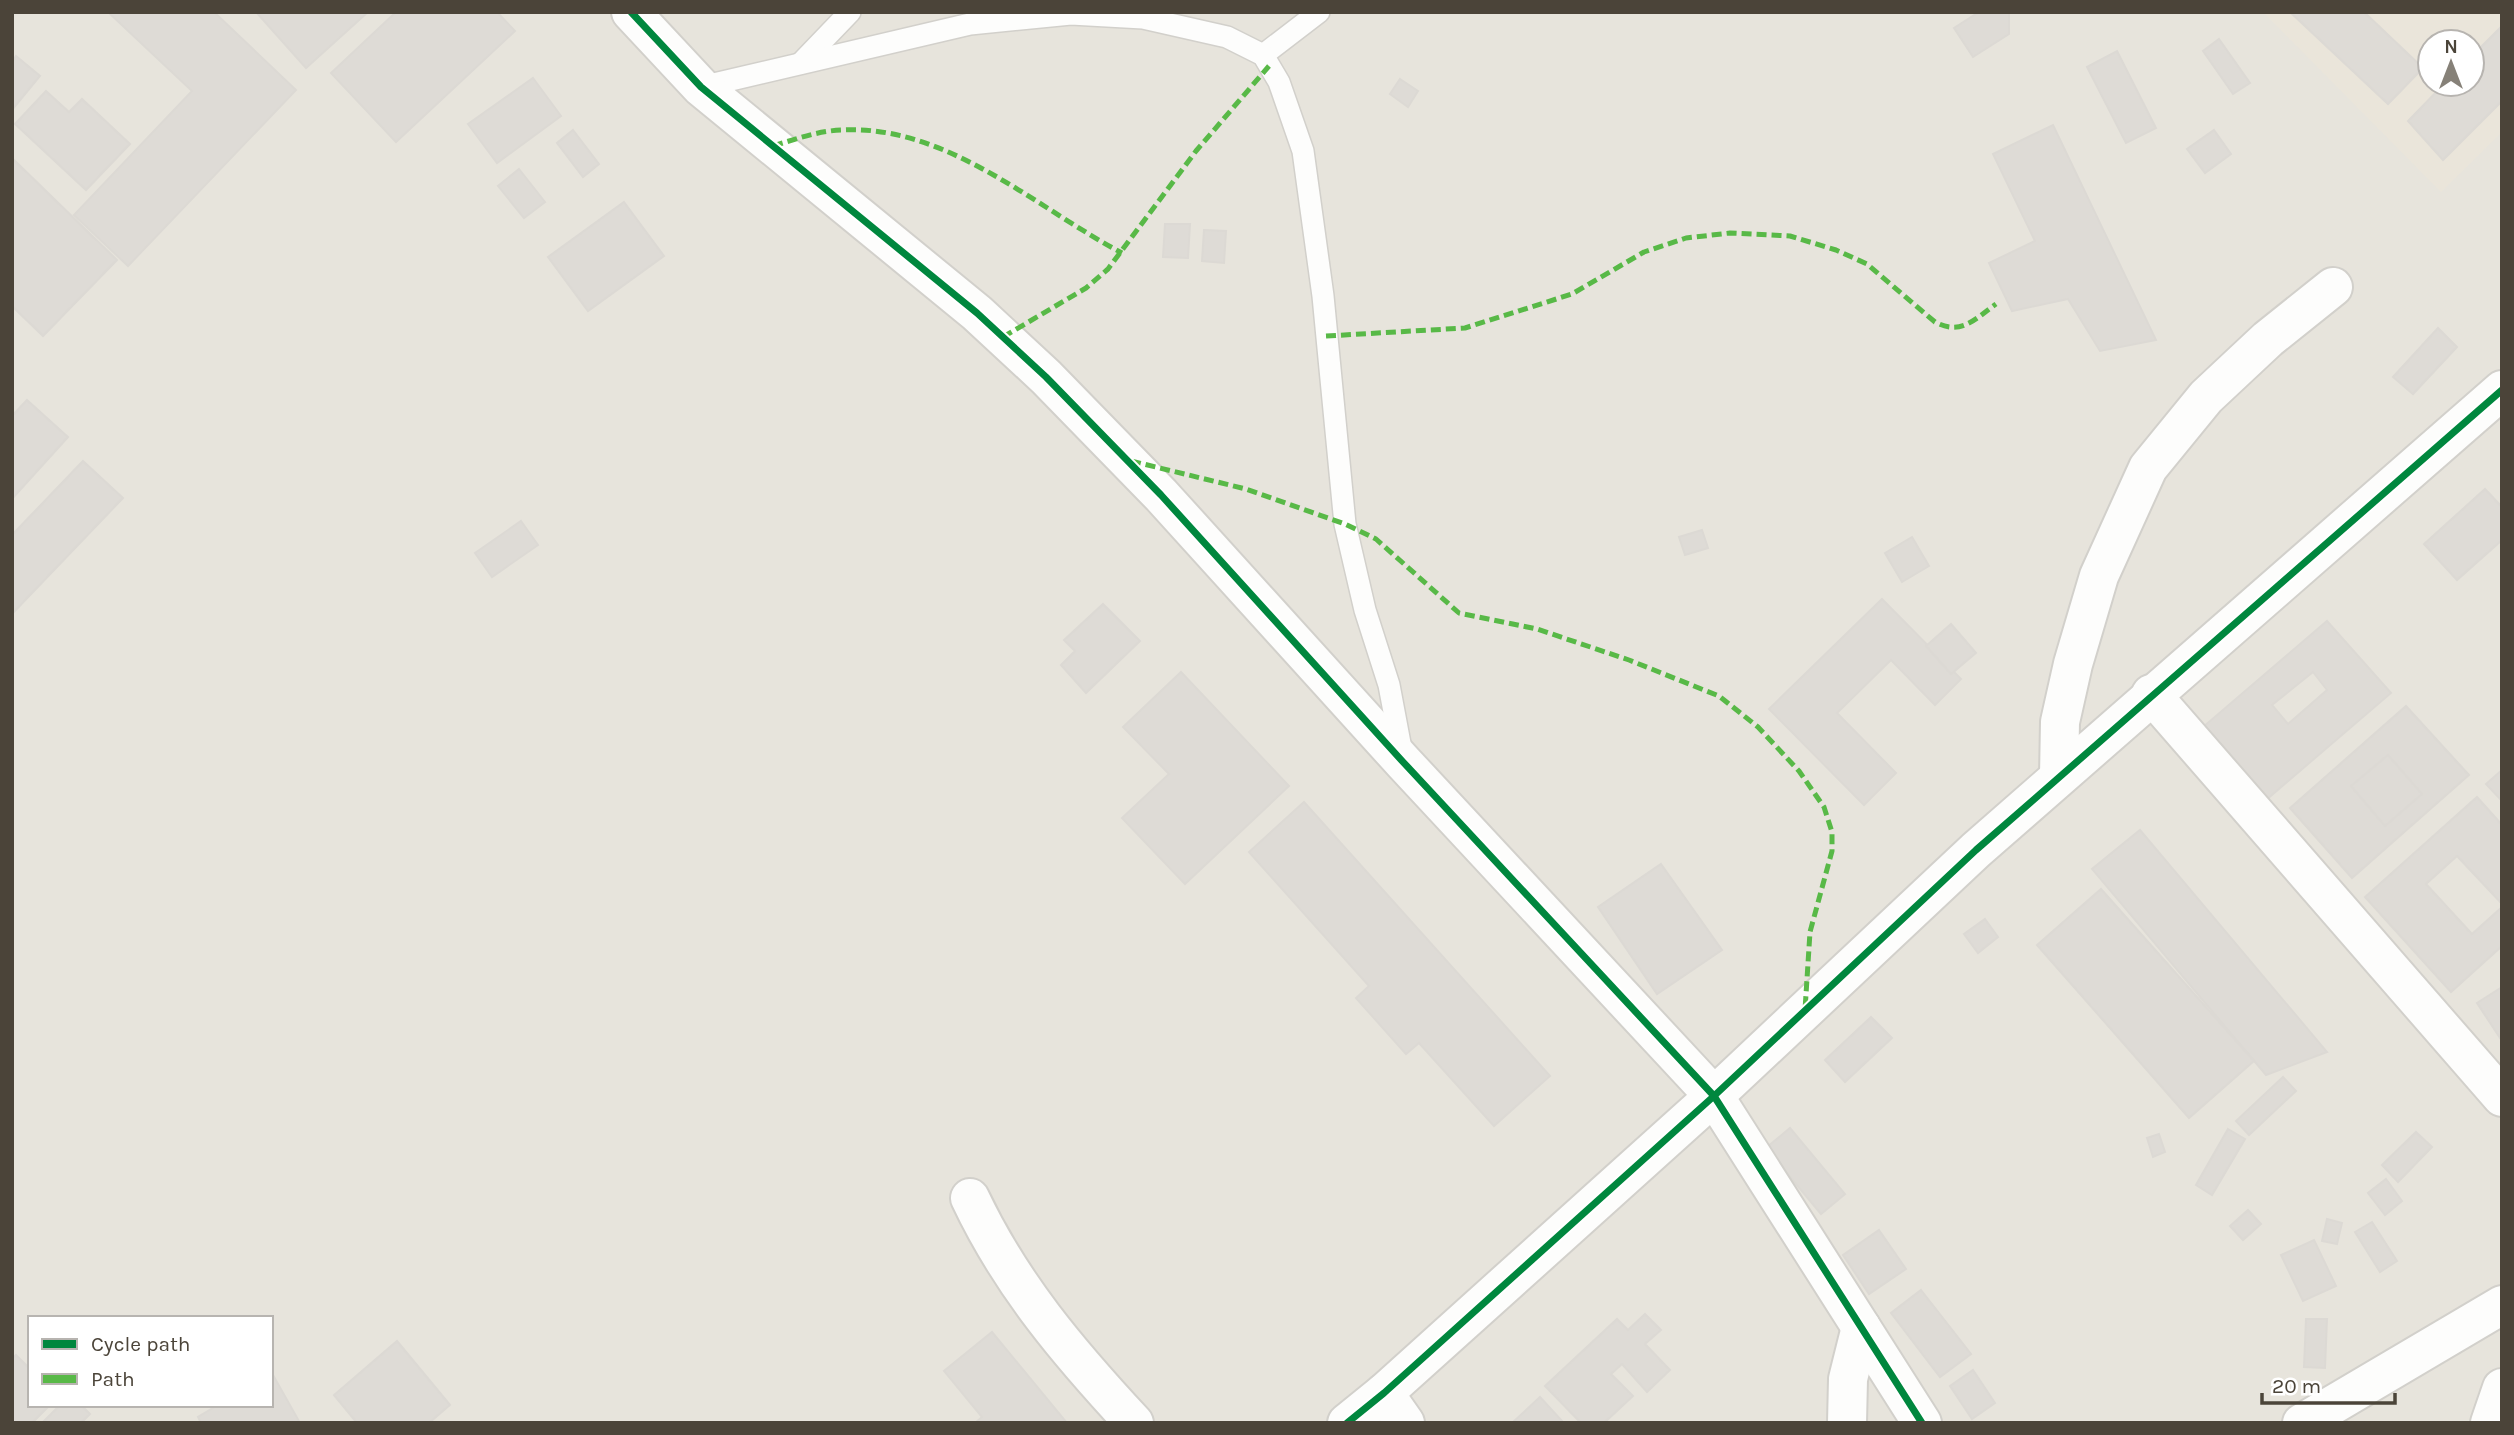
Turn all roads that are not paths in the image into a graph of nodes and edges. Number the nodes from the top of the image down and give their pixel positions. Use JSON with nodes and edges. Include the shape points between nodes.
{"nodes":[{"id":1,"x":631,"y":12,"type":"edge"},
{"id":2,"x":850,"y":12,"type":"edge"},
{"id":3,"x":1319,"y":12,"type":"edge"},
{"id":4,"x":1263,"y":55,"type":"junction"},
{"id":5,"x":801,"y":63,"type":"junction"},
{"id":6,"x":701,"y":87,"type":"junction"},
{"id":7,"x":2333,"y":287,"type":"dead end"},
{"id":8,"x":2502,"y":390,"type":"edge"},
{"id":9,"x":2151,"y":694,"type":"junction"},
{"id":10,"x":1404,"y":763,"type":"junction"},
{"id":11,"x":2059,"y":776,"type":"junction"},
{"id":12,"x":1714,"y":1096,"type":"junction"},
{"id":13,"x":2502,"y":1097,"type":"edge"},
{"id":14,"x":970,"y":1198,"type":"dead end"},
{"id":15,"x":2502,"y":1305,"type":"edge"},
{"id":16,"x":1861,"y":1327,"type":"junction"},
{"id":17,"x":2502,"y":1388,"type":"edge"},
{"id":18,"x":1395,"y":1408,"type":"edge"},
{"id":19,"x":1134,"y":1423,"type":"edge"},
{"id":20,"x":1346,"y":1423,"type":"edge"},
{"id":21,"x":1847,"y":1423,"type":"edge"},
{"id":22,"x":1922,"y":1423,"type":"edge"},
{"id":23,"x":2302,"y":1423,"type":"edge"},
{"id":24,"x":2490,"y":1423,"type":"edge"}],
"edges":[{"from":1,"to":6,"type":"street"},
{"from":2,"to":5,"type":"lane"},
{"from":3,"to":4,"type":"lane"},
{"from":4,"to":5,"type":"lane","via":[[1227,37],[1143,18],[1071,14],[970,24]]},
{"from":4,"to":10,"type":"lane","via":[[1279,82],[1303,151],[1323,296],[1345,524],[1389,685]]},
{"from":5,"to":6,"type":"lane"},
{"from":6,"to":10,"type":"street","via":[[977,313],[1046,377],[1161,495]]},
{"from":7,"to":11,"type":"street","via":[[2206,397],[2148,468],[2099,576],[2073,664],[2060,722]]},
{"from":8,"to":9,"type":"street"},
{"from":9,"to":11,"type":"street"},
{"from":9,"to":13,"type":"street"},
{"from":10,"to":12,"type":"street"},
{"from":11,"to":12,"type":"street"},
{"from":12,"to":16,"type":"street"},
{"from":12,"to":18,"type":"street"},
{"from":14,"to":19,"type":"street","via":[[993,1247],[1023,1291]]},
{"from":15,"to":23,"type":"street"},
{"from":16,"to":21,"type":"street","via":[[1848,1379]]},
{"from":16,"to":22,"type":"street"},
{"from":17,"to":24,"type":"street"},
{"from":18,"to":20,"type":"street"}]}
